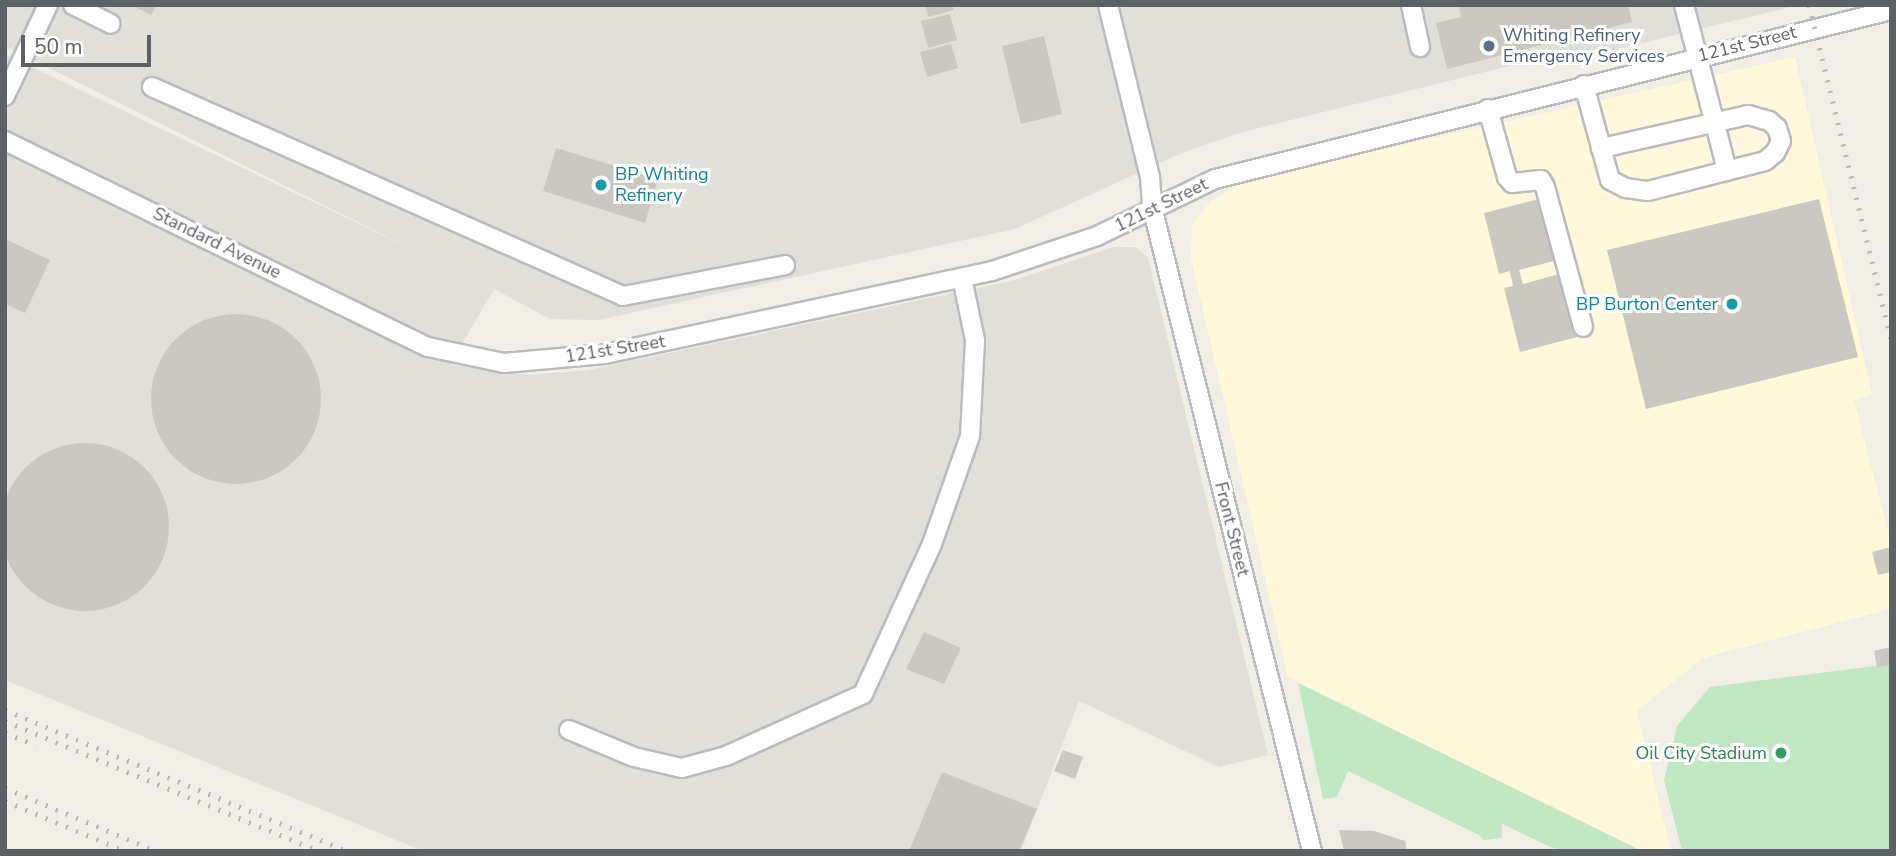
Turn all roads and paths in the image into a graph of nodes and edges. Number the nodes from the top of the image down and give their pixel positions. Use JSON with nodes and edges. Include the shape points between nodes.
{"nodes":[{"id":1,"x":48,"y":5,"type":"edge"},
{"id":2,"x":73,"y":5,"type":"edge"},
{"id":3,"x":1108,"y":5,"type":"edge"},
{"id":4,"x":1411,"y":5,"type":"edge"},
{"id":5,"x":1684,"y":5,"type":"edge"},
{"id":6,"x":1891,"y":10,"type":"edge"},
{"id":7,"x":111,"y":24,"type":"dead end"},
{"id":8,"x":1420,"y":47,"type":"dead end"},
{"id":9,"x":1698,"y":56,"type":"junction"},
{"id":10,"x":1584,"y":85,"type":"junction"},
{"id":11,"x":152,"y":87,"type":"dead end"},
{"id":12,"x":5,"y":96,"type":"edge"},
{"id":13,"x":1488,"y":110,"type":"junction"},
{"id":14,"x":1716,"y":122,"type":"junction"},
{"id":15,"x":5,"y":141,"type":"edge"},
{"id":16,"x":1601,"y":148,"type":"junction"},
{"id":17,"x":1727,"y":170,"type":"junction"},
{"id":18,"x":1153,"y":207,"type":"junction"},
{"id":19,"x":785,"y":265,"type":"dead end"},
{"id":20,"x":962,"y":278,"type":"junction"},
{"id":21,"x":1583,"y":327,"type":"dead end"},
{"id":22,"x":428,"y":346,"type":"joint"},
{"id":23,"x":569,"y":730,"type":"dead end"},
{"id":24,"x":1312,"y":851,"type":"edge"}],
"edges":[{"from":1,"to":12,"type":"street"},
{"from":2,"to":7,"type":"street"},
{"from":3,"to":18,"type":"street","name":"Front Street","via":[[1150,177]]},
{"from":4,"to":8,"type":"street"},
{"from":5,"to":9,"type":"street"},
{"from":6,"to":9,"type":"street","name":"121st Street"},
{"from":9,"to":10,"type":"street","name":"121st Street"},
{"from":9,"to":14,"type":"street"},
{"from":10,"to":13,"type":"street","name":"121st Street"},
{"from":10,"to":16,"type":"street"},
{"from":11,"to":19,"type":"street","via":[[623,296]]},
{"from":13,"to":18,"type":"street","name":"121st Street","via":[[1215,179]]},
{"from":13,"to":21,"type":"street","via":[[1507,177],[1512,183],[1536,178],[1545,187]]},
{"from":14,"to":16,"type":"street"},
{"from":14,"to":17,"type":"street"},
{"from":14,"to":17,"type":"street","via":[[1757,116],[1777,128],[1781,141],[1765,160]]},
{"from":15,"to":22,"type":"street","name":"Standard Avenue"},
{"from":16,"to":17,"type":"street","via":[[1610,180],[1633,190],[1648,191]]},
{"from":18,"to":20,"type":"street","name":"121st Street","via":[[1097,236]]},
{"from":18,"to":24,"type":"street","name":"Front Street"},
{"from":20,"to":22,"type":"street","name":"121st Street","via":[[606,354],[504,363]]},
{"from":20,"to":23,"type":"street","via":[[975,340],[970,436],[932,544],[863,694],[726,756],[682,768],[634,757]]}]}
